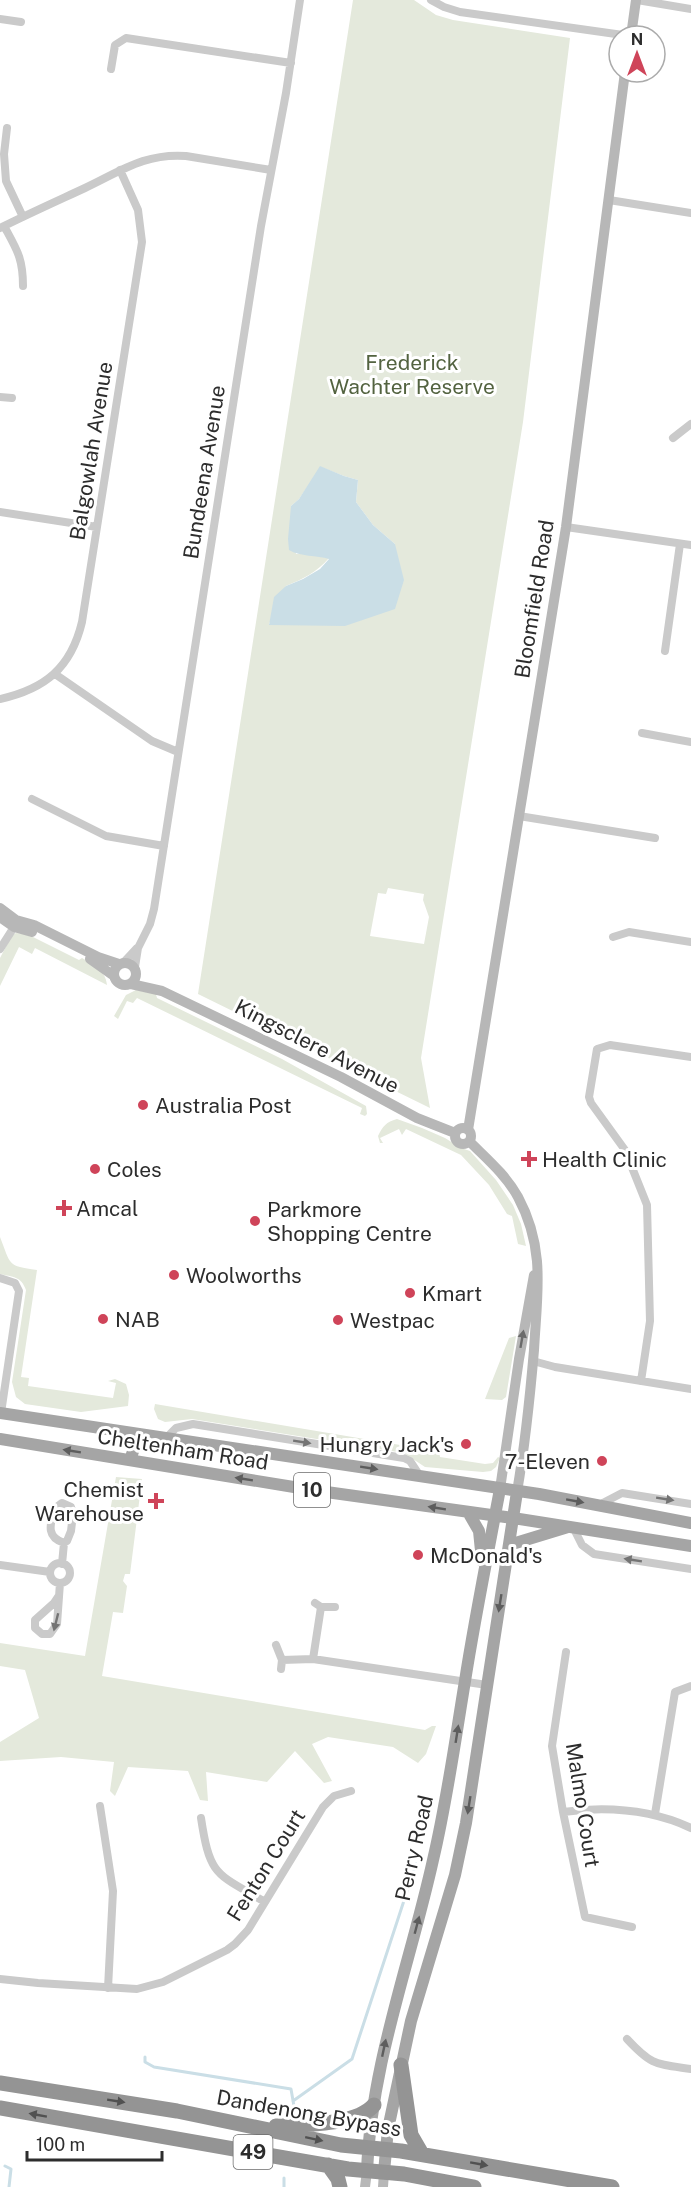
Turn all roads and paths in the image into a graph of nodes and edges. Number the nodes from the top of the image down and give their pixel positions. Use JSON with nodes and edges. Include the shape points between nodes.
{"nodes":[{"id":1,"x":300,"y":0,"type":"edge"},
{"id":2,"x":431,"y":0,"type":"edge"},
{"id":3,"x":636,"y":0,"type":"edge"},
{"id":4,"x":691,"y":9,"type":"edge"},
{"id":5,"x":0,"y":19,"type":"edge"},
{"id":6,"x":21,"y":22,"type":"dead end"},
{"id":7,"x":633,"y":24,"type":"edge"},
{"id":8,"x":607,"y":33,"type":"edge"},
{"id":9,"x":291,"y":63,"type":"junction"},
{"id":10,"x":111,"y":69,"type":"dead end"},
{"id":11,"x":624,"y":84,"type":"edge"},
{"id":12,"x":7,"y":128,"type":"dead end"},
{"id":13,"x":120,"y":170,"type":"junction"},
{"id":14,"x":271,"y":170,"type":"junction"},
{"id":15,"x":609,"y":200,"type":"junction"},
{"id":16,"x":691,"y":213,"type":"edge"},
{"id":17,"x":23,"y":217,"type":"junction"},
{"id":18,"x":2,"y":227,"type":"edge"},
{"id":19,"x":23,"y":286,"type":"dead end"},
{"id":20,"x":0,"y":397,"type":"edge"},
{"id":21,"x":12,"y":398,"type":"dead end"},
{"id":22,"x":691,"y":424,"type":"edge"},
{"id":23,"x":673,"y":438,"type":"dead end"},
{"id":24,"x":0,"y":512,"type":"edge"},
{"id":25,"x":97,"y":527,"type":"junction"},
{"id":26,"x":566,"y":527,"type":"junction"},
{"id":27,"x":680,"y":544,"type":"junction"},
{"id":28,"x":691,"y":545,"type":"edge"},
{"id":29,"x":665,"y":651,"type":"dead end"},
{"id":30,"x":55,"y":674,"type":"junction"},
{"id":31,"x":0,"y":699,"type":"edge"},
{"id":32,"x":642,"y":733,"type":"dead end"},
{"id":33,"x":691,"y":742,"type":"edge"},
{"id":34,"x":178,"y":752,"type":"junction"},
{"id":35,"x":32,"y":799,"type":"dead end"},
{"id":36,"x":519,"y":816,"type":"junction"},
{"id":37,"x":655,"y":838,"type":"dead end"},
{"id":38,"x":164,"y":846,"type":"junction"},
{"id":39,"x":0,"y":908,"type":"edge"},
{"id":40,"x":9,"y":922,"type":"edge"},
{"id":41,"x":612,"y":937,"type":"dead end"},
{"id":42,"x":691,"y":942,"type":"edge"},
{"id":43,"x":1,"y":948,"type":"edge"},
{"id":44,"x":138,"y":948,"type":"junction"},
{"id":45,"x":121,"y":963,"type":"junction"},
{"id":46,"x":136,"y":970,"type":"junction"},
{"id":47,"x":114,"y":976,"type":"junction"},
{"id":48,"x":131,"y":984,"type":"junction"},
{"id":49,"x":162,"y":991,"type":"junction"},
{"id":50,"x":691,"y":1057,"type":"edge"},
{"id":51,"x":468,"y":1130,"type":"junction"},
{"id":52,"x":455,"y":1133,"type":"junction"},
{"id":53,"x":470,"y":1142,"type":"junction"},
{"id":54,"x":537,"y":1260,"type":"junction"},
{"id":55,"x":0,"y":1278,"type":"edge"},
{"id":56,"x":519,"y":1359,"type":"junction"},
{"id":57,"x":532,"y":1365,"type":"junction"},
{"id":58,"x":641,"y":1381,"type":"junction"},
{"id":59,"x":691,"y":1389,"type":"edge"},
{"id":60,"x":1,"y":1413,"type":"edge"},
{"id":61,"x":512,"y":1414,"type":"junction"},
{"id":62,"x":528,"y":1417,"type":"junction"},
{"id":63,"x":134,"y":1434,"type":"junction"},
{"id":64,"x":166,"y":1438,"type":"junction"},
{"id":65,"x":0,"y":1439,"type":"edge"},
{"id":66,"x":130,"y":1461,"type":"junction"},
{"id":67,"x":420,"y":1476,"type":"junction"},
{"id":68,"x":500,"y":1489,"type":"junction"},
{"id":69,"x":517,"y":1492,"type":"junction"},
{"id":70,"x":691,"y":1504,"type":"edge"},
{"id":71,"x":599,"y":1505,"type":"junction"},
{"id":72,"x":468,"y":1512,"type":"junction"},
{"id":73,"x":495,"y":1516,"type":"junction"},
{"id":74,"x":513,"y":1518,"type":"junction"},
{"id":75,"x":691,"y":1523,"type":"edge"},
{"id":76,"x":571,"y":1527,"type":"junction"},
{"id":77,"x":64,"y":1543,"type":"dead end"},
{"id":78,"x":509,"y":1545,"type":"junction"},
{"id":79,"x":691,"y":1546,"type":"edge"},
{"id":80,"x":62,"y":1564,"type":"junction"},
{"id":81,"x":0,"y":1565,"type":"edge"},
{"id":82,"x":691,"y":1569,"type":"edge"},
{"id":83,"x":50,"y":1572,"type":"junction"},
{"id":84,"x":60,"y":1583,"type":"junction"},
{"id":85,"x":483,"y":1584,"type":"junction"},
{"id":86,"x":58,"y":1597,"type":"dead end"},
{"id":87,"x":335,"y":1607,"type":"dead end"},
{"id":88,"x":276,"y":1645,"type":"dead end"},
{"id":89,"x":566,"y":1652,"type":"dead end"},
{"id":90,"x":313,"y":1659,"type":"junction"},
{"id":91,"x":465,"y":1682,"type":"junction"},
{"id":92,"x":487,"y":1685,"type":"junction"},
{"id":93,"x":691,"y":1686,"type":"edge"},
{"id":94,"x":351,"y":1791,"type":"dead end"},
{"id":95,"x":100,"y":1806,"type":"dead end"},
{"id":96,"x":563,"y":1812,"type":"junction"},
{"id":97,"x":655,"y":1814,"type":"junction"},
{"id":98,"x":201,"y":1818,"type":"dead end"},
{"id":99,"x":691,"y":1828,"type":"edge"},
{"id":100,"x":265,"y":1902,"type":"junction"},
{"id":101,"x":632,"y":1927,"type":"dead end"},
{"id":102,"x":0,"y":1979,"type":"edge"},
{"id":103,"x":108,"y":1988,"type":"junction"},
{"id":104,"x":627,"y":2039,"type":"dead end"},
{"id":105,"x":401,"y":2065,"type":"junction"},
{"id":106,"x":691,"y":2070,"type":"edge"},
{"id":107,"x":0,"y":2083,"type":"edge"},
{"id":108,"x":374,"y":2105,"type":"junction"},
{"id":109,"x":0,"y":2108,"type":"edge"},
{"id":110,"x":261,"y":2128,"type":"junction"},
{"id":111,"x":368,"y":2148,"type":"junction"},
{"id":112,"x":386,"y":2150,"type":"junction"},
{"id":113,"x":422,"y":2154,"type":"junction"},
{"id":114,"x":328,"y":2165,"type":"junction"},
{"id":115,"x":366,"y":2171,"type":"junction"},
{"id":116,"x":383,"y":2180,"type":"edge"},
{"id":117,"x":340,"y":2187,"type":"edge"},
{"id":118,"x":364,"y":2187,"type":"edge"},
{"id":119,"x":474,"y":2187,"type":"edge"},
{"id":120,"x":612,"y":2187,"type":"edge"}],
"edges":[{"from":1,"to":9,"type":"street","name":"Bundeena Avenue"},
{"from":2,"to":8,"type":"street","via":[[460,12]]},
{"from":3,"to":4,"type":"street"},
{"from":3,"to":7,"type":"main road"},
{"from":5,"to":6,"type":"street"},
{"from":9,"to":10,"type":"street","via":[[126,38],[115,45]]},
{"from":9,"to":14,"type":"street","name":"Bundeena Avenue"},
{"from":11,"to":15,"type":"main road","name":"Bloomfield Road"},
{"from":12,"to":17,"type":"street","via":[[6,181]]},
{"from":13,"to":14,"type":"street","via":[[151,158],[173,155]]},
{"from":13,"to":17,"type":"street"},
{"from":13,"to":25,"type":"street","name":"Balgowlah Avenue","via":[[138,210],[142,242]]},
{"from":14,"to":34,"type":"street","name":"Bundeena Avenue"},
{"from":15,"to":16,"type":"street"},
{"from":15,"to":26,"type":"main road","name":"Bloomfield Road"},
{"from":17,"to":18,"type":"street"},
{"from":18,"to":19,"type":"street","via":[[20,255]]},
{"from":20,"to":21,"type":"street"},
{"from":22,"to":23,"type":"street"},
{"from":24,"to":25,"type":"street"},
{"from":25,"to":30,"type":"street","name":"Balgowlah Avenue","via":[[79,636]]},
{"from":26,"to":27,"type":"street"},
{"from":26,"to":36,"type":"main road","name":"Bloomfield Road"},
{"from":27,"to":28,"type":"street"},
{"from":27,"to":29,"type":"street"},
{"from":30,"to":31,"type":"street","name":"Balgowlah Avenue","via":[[26,692]]},
{"from":30,"to":34,"type":"street","via":[[152,741]]},
{"from":32,"to":33,"type":"street"},
{"from":34,"to":38,"type":"street","name":"Bundeena Avenue"},
{"from":35,"to":38,"type":"street","via":[[105,836]]},
{"from":36,"to":37,"type":"street"},
{"from":36,"to":51,"type":"main road","name":"Bloomfield Road"},
{"from":38,"to":44,"type":"street","name":"Bundeena Avenue","via":[[152,918]]},
{"from":39,"to":40,"type":"main road"},
{"from":40,"to":43,"type":"street"},
{"from":40,"to":45,"type":"main road","via":[[34,925],[98,957]]},
{"from":40,"to":47,"type":"main road","via":[[86,956]]},
{"from":41,"to":42,"type":"street","via":[[628,932]]},
{"from":44,"to":45,"type":"street","name":"Bundeena Avenue"},
{"from":44,"to":46,"type":"street","name":"Bundeena Avenue"},
{"from":45,"to":46,"type":"main road"},
{"from":45,"to":47,"type":"main road"},
{"from":46,"to":48,"type":"main road"},
{"from":46,"to":49,"type":"main road","name":"Kingsclere Avenue"},
{"from":47,"to":48,"type":"main road","via":[[120,984]]},
{"from":48,"to":49,"type":"main road","name":"Kingsclere Avenue"},
{"from":49,"to":52,"type":"main road","name":"Kingsclere Avenue","via":[[417,1118]]},
{"from":50,"to":58,"type":"street","via":[[610,1045],[597,1049],[595,1056],[591,1103],[625,1150],[647,1205],[651,1299]]},
{"from":51,"to":52,"type":"main road"},
{"from":51,"to":53,"type":"main road"},
{"from":52,"to":53,"type":"main road","via":[[458,1143]]},
{"from":53,"to":54,"type":"main road","via":[[503,1175],[518,1197],[530,1224]]},
{"from":56,"to":54,"type":"main road","one_way":true},
{"from":54,"to":57,"type":"main road","via":[[539,1287]]},
{"from":55,"to":60,"type":"street","via":[[15,1282],[19,1292]]},
{"from":56,"to":57,"type":"main road"},
{"from":56,"to":61,"type":"main road"},
{"from":57,"to":58,"type":"street"},
{"from":57,"to":62,"type":"main road"},
{"from":58,"to":59,"type":"street"},
{"from":60,"to":63,"type":"main road","name":"Cheltenham Road","number":"10"},
{"from":61,"to":62,"type":"main road"},
{"from":61,"to":68,"type":"main road"},
{"from":62,"to":69,"type":"main road"},
{"from":63,"to":64,"type":"main road","name":"Cheltenham Road","number":"10"},
{"from":63,"to":66,"type":"main road"},
{"from":64,"to":67,"type":"main road","name":"Cheltenham Road","number":"10","one_way":true},
{"from":64,"to":67,"type":"street","name":"Cheltenham Road","one_way":true,"via":[[176,1428],[193,1424],[401,1457],[410,1461]]},
{"from":66,"to":65,"type":"main road","name":"Cheltenham Road","number":"10","one_way":true},
{"from":72,"to":66,"type":"main road","name":"Cheltenham Road","number":"10","one_way":true},
{"from":67,"to":68,"type":"main road","name":"Cheltenham Road","number":"10"},
{"from":68,"to":69,"type":"main road","name":"Cheltenham Road","number":"10"},
{"from":68,"to":73,"type":"main road","name":"Perry Road"},
{"from":69,"to":71,"type":"main road","name":"Cheltenham Road","number":"10","one_way":true},
{"from":69,"to":74,"type":"main road","name":"Perry Road"},
{"from":71,"to":70,"type":"street","one_way":true,"via":[[622,1493]]},
{"from":71,"to":75,"type":"main road","name":"Cheltenham Road","number":"10"},
{"from":72,"to":73,"type":"main road","name":"Cheltenham Road","number":"10"},
{"from":72,"to":85,"type":"main road","via":[[479,1531]]},
{"from":73,"to":74,"type":"main road","name":"Cheltenham Road","number":"10"},
{"from":73,"to":85,"type":"main road","name":"Perry Road"},
{"from":74,"to":76,"type":"main road","name":"Cheltenham Road","number":"10"},
{"from":74,"to":78,"type":"main road","name":"Perry Road"},
{"from":76,"to":78,"type":"main road"},
{"from":76,"to":79,"type":"main road","name":"Cheltenham Road","number":"10"},
{"from":82,"to":76,"type":"street","one_way":true,"via":[[594,1554],[582,1545]]},
{"from":77,"to":80,"type":"street"},
{"from":78,"to":92,"type":"main road","name":"Perry Road","one_way":true},
{"from":80,"to":83,"type":"street"},
{"from":80,"to":84,"type":"street","via":[[70,1574]]},
{"from":81,"to":83,"type":"street"},
{"from":83,"to":84,"type":"street","via":[[52,1579]]},
{"from":84,"to":86,"type":"street"},
{"from":85,"to":91,"type":"main road","name":"Perry Road"},
{"from":87,"to":90,"type":"street","via":[[318,1605]]},
{"from":88,"to":90,"type":"street","via":[[282,1664]]},
{"from":89,"to":96,"type":"street","name":"Malmo Court","via":[[552,1746]]},
{"from":90,"to":91,"type":"street"},
{"from":91,"to":92,"type":"street"},
{"from":108,"to":91,"type":"main road","name":"Perry Road","one_way":true,"via":[[389,2025],[434,1859]]},
{"from":92,"to":105,"type":"main road","name":"Perry Road","one_way":true,"via":[[455,1875]]},
{"from":93,"to":97,"type":"street","via":[[675,1692]]},
{"from":94,"to":100,"type":"street","name":"Fenton Court","via":[[334,1796],[323,1807]]},
{"from":95,"to":103,"type":"street","via":[[113,1891]]},
{"from":96,"to":97,"type":"street","via":[[602,1808]]},
{"from":96,"to":101,"type":"street","name":"Malmo Court","via":[[585,1917]]},
{"from":97,"to":99,"type":"street"},
{"from":98,"to":100,"type":"street","via":[[214,1868]]},
{"from":100,"to":103,"type":"street","name":"Fenton Court","via":[[242,1938],[227,1950],[155,1985]]},
{"from":102,"to":103,"type":"street","name":"Fenton Court"},
{"from":104,"to":106,"type":"street","via":[[655,2064]]},
{"from":105,"to":112,"type":"main road","name":"Perry Road"},
{"from":105,"to":113,"type":"highway","via":[[411,2135]]},
{"from":107,"to":110,"type":"highway","name":"Dandenong Bypass","number":"49","one_way":true},
{"from":108,"to":110,"type":"highway","via":[[368,2112],[347,2120]]},
{"from":108,"to":111,"type":"main road","name":"Perry Road"},
{"from":114,"to":109,"type":"highway","number":"49","one_way":true},
{"from":110,"to":111,"type":"highway","name":"Dandenong Bypass","number":"49","one_way":true},
{"from":111,"to":112,"type":"highway","name":"Dandenong Bypass","number":"49"},
{"from":111,"to":115,"type":"main road","name":"Perry Road"},
{"from":112,"to":113,"type":"highway","name":"Dandenong Bypass","number":"49"},
{"from":112,"to":116,"type":"main road","name":"Perry Road"},
{"from":113,"to":120,"type":"highway","name":"Dandenong Bypass","number":"49","one_way":true},
{"from":114,"to":115,"type":"highway","number":"49"},
{"from":114,"to":117,"type":"highway"},
{"from":115,"to":116,"type":"highway","number":"49"},
{"from":115,"to":118,"type":"main road","name":"Perry Road"},
{"from":116,"to":119,"type":"highway","number":"49"}]}
